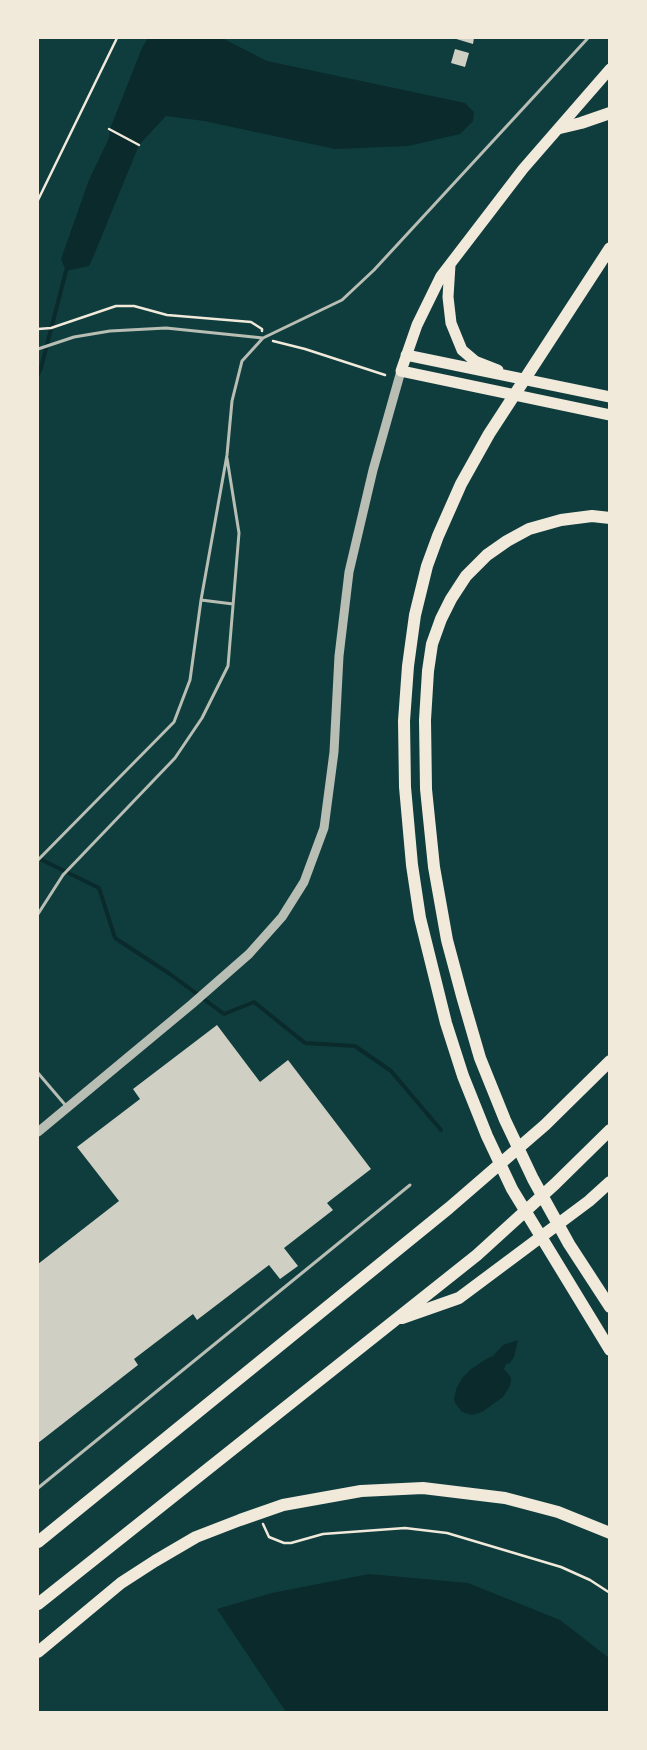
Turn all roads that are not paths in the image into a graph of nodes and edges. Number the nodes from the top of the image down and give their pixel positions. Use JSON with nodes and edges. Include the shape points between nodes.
{"nodes":[{"id":1,"x":588,"y":38,"type":"edge"},
{"id":2,"x":610,"y":69,"type":"edge"},
{"id":3,"x":610,"y":113,"type":"edge"},
{"id":4,"x":560,"y":128,"type":"junction"},
{"id":5,"x":610,"y":248,"type":"edge"},
{"id":6,"x":450,"y":264,"type":"junction"},
{"id":7,"x":263,"y":338,"type":"junction"},
{"id":8,"x":38,"y":349,"type":"edge"},
{"id":9,"x":406,"y":355,"type":"junction"},
{"id":10,"x":401,"y":371,"type":"junction"},
{"id":11,"x":508,"y":376,"type":"junction"},
{"id":12,"x":610,"y":397,"type":"edge"},
{"id":13,"x":610,"y":415,"type":"edge"},
{"id":14,"x":227,"y":455,"type":"junction"},
{"id":15,"x":610,"y":518,"type":"edge"},
{"id":16,"x":201,"y":600,"type":"junction"},
{"id":17,"x":233,"y":604,"type":"junction"},
{"id":18,"x":38,"y":860,"type":"edge"},
{"id":19,"x":38,"y":914,"type":"edge"},
{"id":20,"x":610,"y":1061,"type":"edge"},
{"id":21,"x":38,"y":1073,"type":"edge"},
{"id":22,"x":67,"y":1108,"type":"junction"},
{"id":23,"x":610,"y":1130,"type":"edge"},
{"id":24,"x":38,"y":1131,"type":"edge"},
{"id":25,"x":610,"y":1182,"type":"edge"},
{"id":26,"x":410,"y":1185,"type":"dead end"},
{"id":27,"x":610,"y":1307,"type":"edge"},
{"id":28,"x":393,"y":1321,"type":"junction"},
{"id":29,"x":610,"y":1350,"type":"edge"},
{"id":30,"x":38,"y":1488,"type":"edge"},
{"id":31,"x":610,"y":1534,"type":"edge"},
{"id":32,"x":38,"y":1542,"type":"edge"},
{"id":33,"x":38,"y":1604,"type":"edge"},
{"id":34,"x":38,"y":1652,"type":"edge"}],
"edges":[{"from":1,"to":7,"type":"lane","via":[[355,288],[342,300]]},
{"from":2,"to":4,"type":"main road"},
{"from":3,"to":4,"type":"highway"},
{"from":4,"to":6,"type":"main road"},
{"from":5,"to":29,"type":"highway","via":[[489,434],[438,536],[415,615],[404,721],[405,787],[420,918],[463,1076],[512,1189]]},
{"from":6,"to":9,"type":"main road","via":[[417,325]]},
{"from":6,"to":11,"type":"main road","via":[[448,298],[451,323],[462,350],[475,361]]},
{"from":7,"to":8,"type":"lane","via":[[166,328],[110,331],[74,337]]},
{"from":7,"to":14,"type":"lane","via":[[242,361],[232,401]]},
{"from":9,"to":10,"type":"main road"},
{"from":9,"to":11,"type":"main road"},
{"from":10,"to":13,"type":"main road"},
{"from":10,"to":22,"type":"street","via":[[349,572],[339,656],[334,752],[324,828],[304,882],[282,917],[249,954]]},
{"from":11,"to":12,"type":"main road"},
{"from":14,"to":16,"type":"lane"},
{"from":14,"to":17,"type":"lane","via":[[239,533]]},
{"from":15,"to":27,"type":"highway","via":[[592,516],[561,520],[529,529],[487,555],[466,576],[451,599],[432,644],[425,720],[426,790],[434,867],[447,940],[480,1058],[534,1179],[569,1244]]},
{"from":16,"to":17,"type":"lane"},
{"from":16,"to":18,"type":"lane","via":[[190,680],[174,722]]},
{"from":17,"to":19,"type":"lane","via":[[228,666],[202,718],[174,758],[63,875]]},
{"from":20,"to":32,"type":"highway","via":[[545,1126],[449,1208]]},
{"from":21,"to":22,"type":"lane"},
{"from":22,"to":24,"type":"street"},
{"from":23,"to":28,"type":"highway","via":[[477,1255]]},
{"from":25,"to":28,"type":"highway","via":[[459,1298]]},
{"from":26,"to":30,"type":"lane"},
{"from":28,"to":33,"type":"highway"},
{"from":31,"to":34,"type":"highway","via":[[558,1512],[505,1498],[423,1488],[361,1491],[283,1505],[196,1537],[155,1561],[121,1583]]}]}
